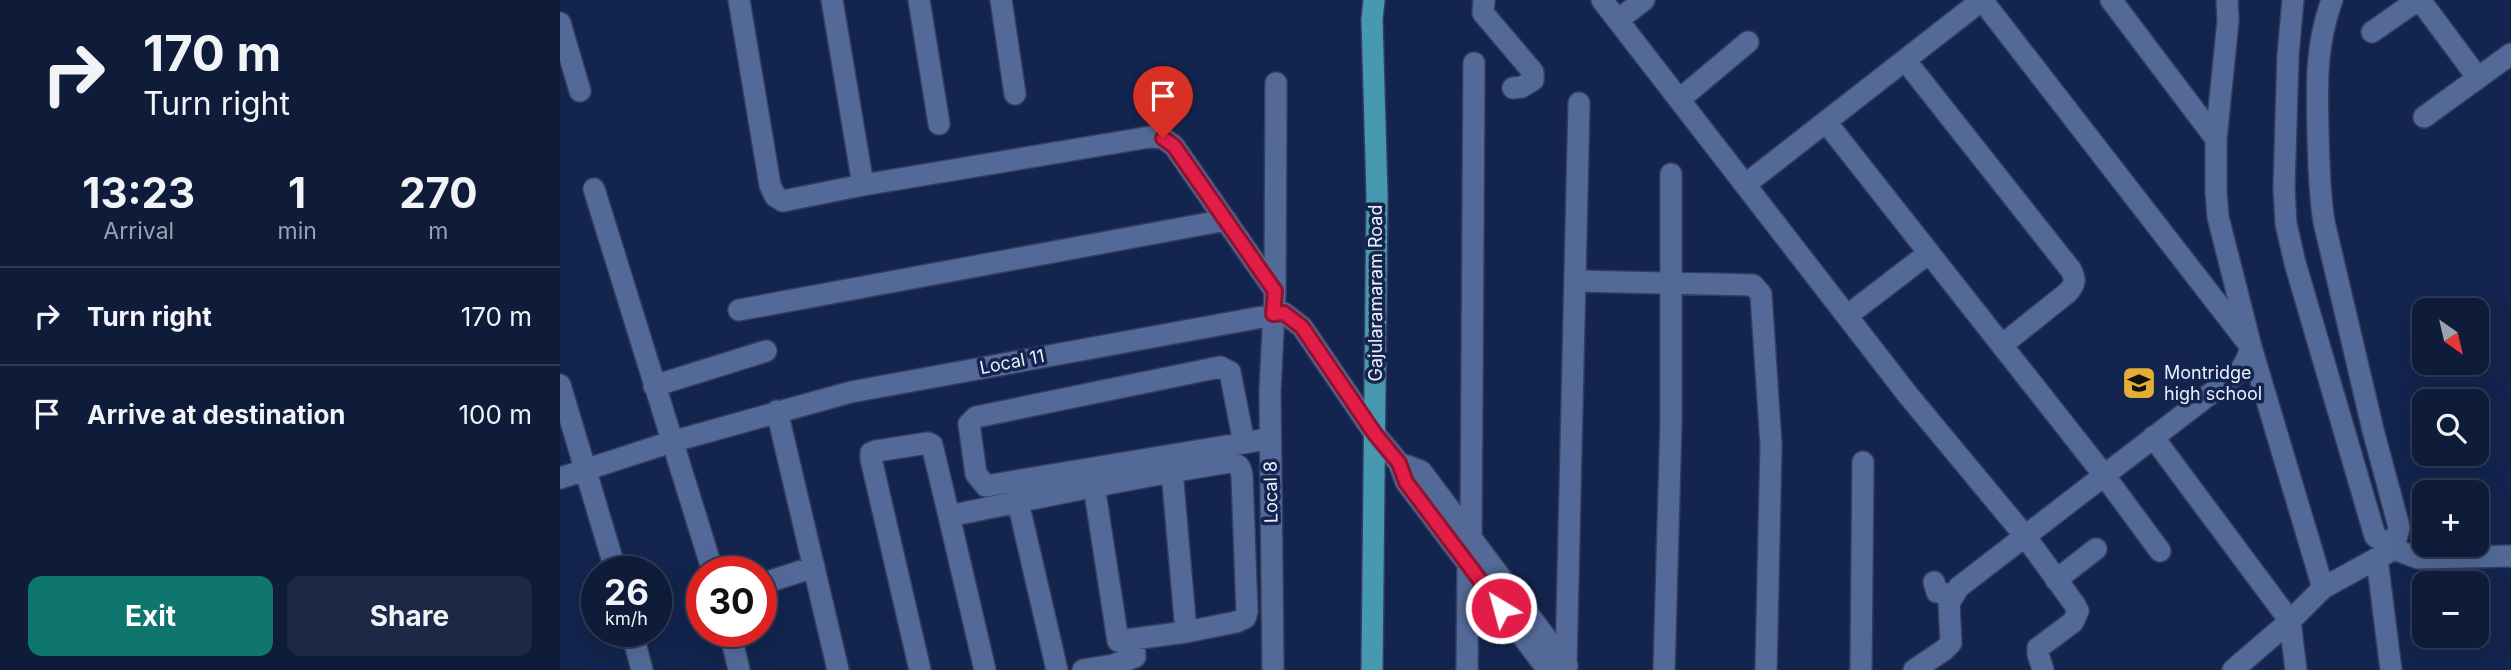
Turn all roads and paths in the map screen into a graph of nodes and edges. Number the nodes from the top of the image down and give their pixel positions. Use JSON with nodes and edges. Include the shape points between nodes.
{"nodes":[{"id":1,"x":739,"y":0,"type":"edge"},
{"id":2,"x":832,"y":0,"type":"edge"},
{"id":3,"x":919,"y":0,"type":"edge"},
{"id":4,"x":1001,"y":0,"type":"edge"},
{"id":5,"x":1374,"y":0,"type":"edge"},
{"id":6,"x":1484,"y":0,"type":"edge"},
{"id":7,"x":1602,"y":0,"type":"edge"},
{"id":8,"x":1644,"y":0,"type":"edge"},
{"id":9,"x":1982,"y":0,"type":"edge"},
{"id":10,"x":2111,"y":0,"type":"edge"},
{"id":11,"x":2227,"y":0,"type":"edge"},
{"id":12,"x":2293,"y":0,"type":"edge"},
{"id":13,"x":2332,"y":0,"type":"edge"},
{"id":14,"x":2419,"y":0,"type":"edge"},
{"id":15,"x":1618,"y":20,"type":"junction"},
{"id":16,"x":560,"y":23,"type":"edge"},
{"id":17,"x":2372,"y":32,"type":"dead end"},
{"id":18,"x":1748,"y":42,"type":"dead end"},
{"id":19,"x":2511,"y":54,"type":"edge"},
{"id":20,"x":1905,"y":60,"type":"junction"},
{"id":21,"x":1474,"y":63,"type":"dead end"},
{"id":22,"x":2478,"y":78,"type":"junction"},
{"id":23,"x":1276,"y":83,"type":"dead end"},
{"id":24,"x":1513,"y":88,"type":"dead end"},
{"id":25,"x":580,"y":91,"type":"dead end"},
{"id":26,"x":1015,"y":94,"type":"dead end"},
{"id":27,"x":1680,"y":99,"type":"junction"},
{"id":28,"x":1579,"y":103,"type":"dead end"},
{"id":29,"x":2424,"y":117,"type":"dead end"},
{"id":30,"x":1826,"y":122,"type":"junction"},
{"id":31,"x":939,"y":124,"type":"dead end"},
{"id":32,"x":2216,"y":139,"type":"junction"},
{"id":33,"x":1671,"y":174,"type":"dead end"},
{"id":34,"x":1746,"y":184,"type":"junction"},
{"id":35,"x":863,"y":185,"type":"junction"},
{"id":36,"x":594,"y":189,"type":"dead end"},
{"id":37,"x":1226,"y":220,"type":"junction"},
{"id":38,"x":1929,"y":253,"type":"junction"},
{"id":39,"x":1576,"y":281,"type":"junction"},
{"id":40,"x":1670,"y":284,"type":"junction"},
{"id":41,"x":1275,"y":291,"type":"junction"},
{"id":42,"x":739,"y":310,"type":"dead end"},
{"id":43,"x":1273,"y":314,"type":"junction"},
{"id":44,"x":1849,"y":315,"type":"junction"},
{"id":45,"x":2002,"y":345,"type":"junction"},
{"id":46,"x":2251,"y":347,"type":"junction"},
{"id":47,"x":766,"y":351,"type":"dead end"},
{"id":48,"x":560,"y":385,"type":"edge"},
{"id":49,"x":654,"y":386,"type":"junction"},
{"id":50,"x":777,"y":411,"type":"junction"},
{"id":51,"x":1375,"y":434,"type":"junction"},
{"id":52,"x":2153,"y":437,"type":"junction"},
{"id":53,"x":1270,"y":438,"type":"junction"},
{"id":54,"x":671,"y":442,"type":"junction"},
{"id":55,"x":1244,"y":443,"type":"junction"},
{"id":56,"x":1399,"y":463,"type":"junction"},
{"id":57,"x":1863,"y":463,"type":"dead end"},
{"id":58,"x":586,"y":471,"type":"junction"},
{"id":59,"x":1172,"y":471,"type":"junction"},
{"id":60,"x":2104,"y":475,"type":"junction"},
{"id":61,"x":560,"y":478,"type":"edge"},
{"id":62,"x":1094,"y":486,"type":"junction"},
{"id":63,"x":1018,"y":502,"type":"junction"},
{"id":64,"x":949,"y":516,"type":"junction"},
{"id":65,"x":2025,"y":536,"type":"junction"},
{"id":66,"x":1471,"y":538,"type":"junction"},
{"id":67,"x":2096,"y":549,"type":"dead end"},
{"id":68,"x":2160,"y":551,"type":"dead end"},
{"id":69,"x":2386,"y":554,"type":"junction"},
{"id":70,"x":611,"y":556,"type":"edge"},
{"id":71,"x":708,"y":556,"type":"edge"},
{"id":72,"x":2511,"y":556,"type":"edge"},
{"id":73,"x":1468,"y":564,"type":"junction"},
{"id":74,"x":814,"y":566,"type":"junction"},
{"id":75,"x":777,"y":579,"type":"edge"},
{"id":76,"x":2056,"y":580,"type":"junction"},
{"id":77,"x":1493,"y":582,"type":"junction"},
{"id":78,"x":1934,"y":582,"type":"dead end"},
{"id":79,"x":2323,"y":588,"type":"junction"},
{"id":80,"x":1953,"y":595,"type":"junction"},
{"id":81,"x":2290,"y":621,"type":"junction"},
{"id":82,"x":1186,"y":632,"type":"junction"},
{"id":83,"x":1134,"y":639,"type":"junction"},
{"id":84,"x":636,"y":647,"type":"edge"},
{"id":85,"x":734,"y":647,"type":"edge"},
{"id":86,"x":1119,"y":666,"type":"edge"},
{"id":87,"x":1561,"y":668,"type":"edge"},
{"id":88,"x":642,"y":670,"type":"edge"},
{"id":89,"x":739,"y":670,"type":"edge"},
{"id":90,"x":838,"y":670,"type":"edge"},
{"id":91,"x":920,"y":670,"type":"edge"},
{"id":92,"x":985,"y":670,"type":"edge"},
{"id":93,"x":1057,"y":670,"type":"edge"},
{"id":94,"x":1083,"y":670,"type":"edge"},
{"id":95,"x":1273,"y":670,"type":"edge"},
{"id":96,"x":1372,"y":670,"type":"edge"},
{"id":97,"x":1467,"y":670,"type":"edge"},
{"id":98,"x":1664,"y":670,"type":"edge"},
{"id":99,"x":1766,"y":670,"type":"edge"},
{"id":100,"x":1861,"y":670,"type":"edge"},
{"id":101,"x":1914,"y":670,"type":"edge"},
{"id":102,"x":2043,"y":670,"type":"edge"},
{"id":103,"x":2233,"y":670,"type":"edge"},
{"id":104,"x":2296,"y":670,"type":"edge"},
{"id":105,"x":2391,"y":670,"type":"edge"}],
"edges":[{"from":1,"to":35,"type":"street","via":[[775,196],[783,201]]},
{"from":2,"to":35,"type":"street"},
{"from":3,"to":31,"type":"street"},
{"from":4,"to":26,"type":"street"},
{"from":5,"to":51,"type":"main road","name":"Gajularamaram Road"},
{"from":6,"to":24,"type":"street","via":[[1483,13],[1534,75],[1530,84]]},
{"from":7,"to":15,"type":"street"},
{"from":8,"to":15,"type":"street"},
{"from":9,"to":20,"type":"street"},
{"from":9,"to":46,"type":"street"},
{"from":10,"to":32,"type":"street"},
{"from":11,"to":32,"type":"street"},
{"from":12,"to":69,"type":"street","via":[[2286,224],[2372,527]]},
{"from":13,"to":69,"type":"street","via":[[2318,51],[2320,194],[2399,527]]},
{"from":14,"to":17,"type":"street"},
{"from":14,"to":22,"type":"street"},
{"from":15,"to":27,"type":"street"},
{"from":16,"to":25,"type":"street"},
{"from":18,"to":27,"type":"street"},
{"from":19,"to":22,"type":"street"},
{"from":20,"to":30,"type":"street"},
{"from":20,"to":45,"type":"street","via":[[2075,278],[2067,293]]},
{"from":21,"to":66,"type":"street"},
{"from":22,"to":29,"type":"street"},
{"from":23,"to":41,"type":"street","name":"Local 8"},
{"from":27,"to":34,"type":"street"},
{"from":28,"to":39,"type":"street"},
{"from":30,"to":34,"type":"street"},
{"from":30,"to":38,"type":"street"},
{"from":32,"to":46,"type":"street","via":[[2218,217]]},
{"from":33,"to":40,"type":"street"},
{"from":34,"to":44,"type":"street"},
{"from":35,"to":37,"type":"street","via":[[1163,138],[1174,146]]},
{"from":36,"to":49,"type":"street"},
{"from":37,"to":41,"type":"street"},
{"from":37,"to":42,"type":"street"},
{"from":38,"to":44,"type":"street"},
{"from":38,"to":45,"type":"street"},
{"from":39,"to":40,"type":"street"},
{"from":39,"to":87,"type":"street"},
{"from":40,"to":98,"type":"street"},
{"from":40,"to":99,"type":"street","via":[[1753,285],[1763,302],[1771,446]]},
{"from":41,"to":43,"type":"street","name":"Local 8"},
{"from":43,"to":50,"type":"street","name":"Local 11","via":[[851,392]]},
{"from":43,"to":51,"type":"street","via":[[1284,313],[1302,327]]},
{"from":43,"to":53,"type":"street","name":"Local 8"},
{"from":44,"to":65,"type":"street"},
{"from":45,"to":60,"type":"street"},
{"from":46,"to":52,"type":"street","via":[[2240,371]]},
{"from":46,"to":79,"type":"street"},
{"from":47,"to":49,"type":"street"},
{"from":48,"to":58,"type":"street"},
{"from":49,"to":54,"type":"street"},
{"from":50,"to":54,"type":"street","name":"Local 11"},
{"from":50,"to":74,"type":"street"},
{"from":51,"to":56,"type":"street"},
{"from":51,"to":96,"type":"main road","name":"Gajularamaram Road"},
{"from":52,"to":60,"type":"street"},
{"from":52,"to":81,"type":"street"},
{"from":53,"to":55,"type":"street"},
{"from":53,"to":95,"type":"street","name":"Local 8"},
{"from":54,"to":58,"type":"street","name":"Local 11"},
{"from":54,"to":71,"type":"street"},
{"from":55,"to":55,"type":"street","via":[[986,486],[976,474],[969,424],[976,417],[1220,367],[1230,372]]},
{"from":56,"to":66,"type":"street","via":[[1421,471]]},
{"from":56,"to":73,"type":"street","via":[[1406,482]]},
{"from":57,"to":100,"type":"street"},
{"from":58,"to":61,"type":"street","name":"Local 11"},
{"from":58,"to":70,"type":"street"},
{"from":59,"to":62,"type":"street"},
{"from":59,"to":82,"type":"street"},
{"from":59,"to":82,"type":"street","via":[[1231,462],[1241,469],[1245,618]]},
{"from":60,"to":65,"type":"street"},
{"from":60,"to":68,"type":"street"},
{"from":62,"to":63,"type":"street"},
{"from":62,"to":83,"type":"street","via":[[1118,641]]},
{"from":63,"to":64,"type":"street"},
{"from":63,"to":93,"type":"street"},
{"from":64,"to":91,"type":"street","via":[[932,444],[871,453]]},
{"from":64,"to":92,"type":"street"},
{"from":65,"to":76,"type":"street"},
{"from":65,"to":80,"type":"street"},
{"from":66,"to":77,"type":"street"},
{"from":67,"to":76,"type":"street"},
{"from":69,"to":72,"type":"street"},
{"from":69,"to":79,"type":"street"},
{"from":69,"to":105,"type":"street"},
{"from":73,"to":77,"type":"street"},
{"from":73,"to":97,"type":"street"},
{"from":74,"to":75,"type":"street"},
{"from":74,"to":90,"type":"street"},
{"from":76,"to":102,"type":"street","via":[[2078,611],[2073,622],[2038,648]]},
{"from":77,"to":87,"type":"street"},
{"from":78,"to":80,"type":"street","via":[[1937,592]]},
{"from":79,"to":81,"type":"street"},
{"from":80,"to":101,"type":"street","via":[[1949,603],[1951,643]]},
{"from":81,"to":103,"type":"street"},
{"from":81,"to":104,"type":"street"},
{"from":82,"to":83,"type":"street"},
{"from":83,"to":86,"type":"street","via":[[1135,657]]},
{"from":84,"to":88,"type":"street"},
{"from":85,"to":89,"type":"street"},
{"from":86,"to":94,"type":"street"}]}
